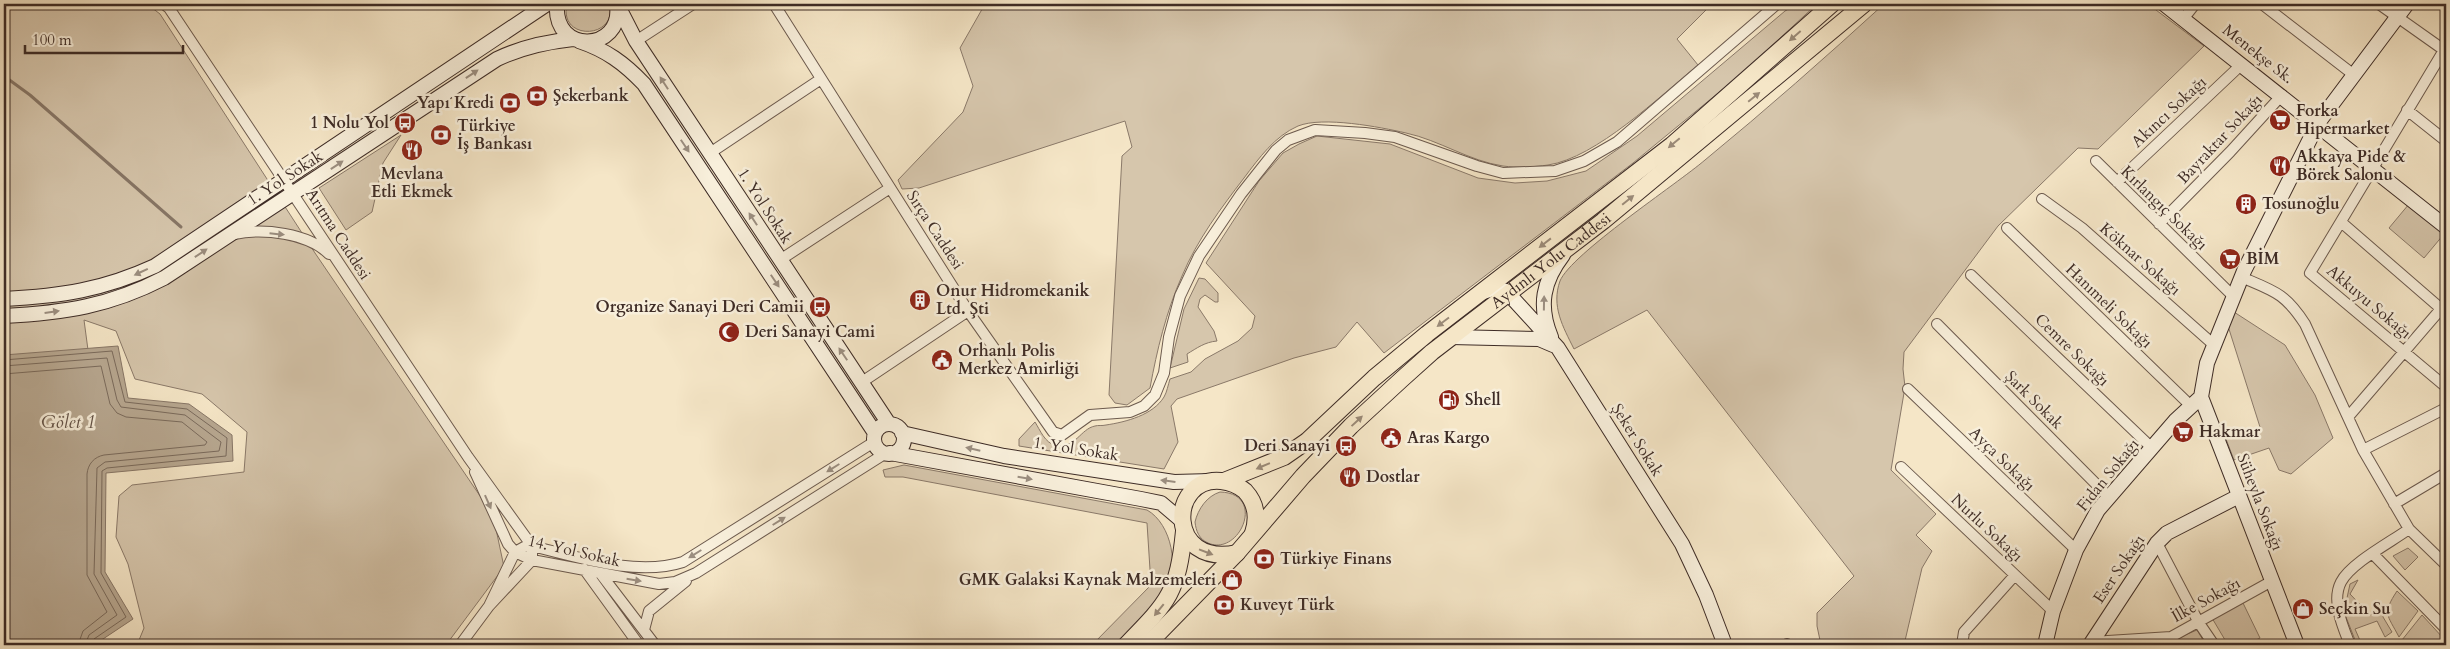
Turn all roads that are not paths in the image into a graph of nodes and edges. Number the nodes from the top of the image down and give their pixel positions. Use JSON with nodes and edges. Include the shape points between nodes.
{"nodes":[{"id":1,"x":546,"y":4,"type":"edge"},
{"id":2,"x":556,"y":4,"type":"edge"},
{"id":3,"x":617,"y":4,"type":"edge"},
{"id":4,"x":693,"y":4,"type":"edge"},
{"id":5,"x":774,"y":4,"type":"edge"},
{"id":6,"x":1777,"y":4,"type":"edge"},
{"id":7,"x":1832,"y":4,"type":"edge"},
{"id":8,"x":1864,"y":4,"type":"edge"},
{"id":9,"x":2164,"y":4,"type":"edge"},
{"id":10,"x":2195,"y":4,"type":"edge"},
{"id":11,"x":2262,"y":4,"type":"edge"},
{"id":12,"x":2379,"y":4,"type":"edge"},
{"id":13,"x":2407,"y":4,"type":"edge"},
{"id":14,"x":169,"y":5,"type":"edge"},
{"id":15,"x":2397,"y":16,"type":"junction"},
{"id":16,"x":2184,"y":18,"type":"junction"},
{"id":17,"x":576,"y":40,"type":"junction"},
{"id":18,"x":636,"y":41,"type":"junction"},
{"id":19,"x":2445,"y":52,"type":"edge"},
{"id":20,"x":2242,"y":64,"type":"junction"},
{"id":21,"x":2354,"y":75,"type":"junction"},
{"id":22,"x":821,"y":79,"type":"junction"},
{"id":23,"x":2282,"y":95,"type":"junction"},
{"id":24,"x":2407,"y":110,"type":"junction"},
{"id":25,"x":2318,"y":123,"type":"junction"},
{"id":26,"x":2446,"y":141,"type":"edge"},
{"id":27,"x":710,"y":152,"type":"junction"},
{"id":28,"x":2096,"y":161,"type":"dead end"},
{"id":29,"x":2372,"y":167,"type":"junction"},
{"id":30,"x":284,"y":181,"type":"junction"},
{"id":31,"x":2117,"y":182,"type":"junction"},
{"id":32,"x":890,"y":188,"type":"junction"},
{"id":33,"x":294,"y":194,"type":"junction"},
{"id":34,"x":2042,"y":200,"type":"dead end"},
{"id":35,"x":2341,"y":222,"type":"junction"},
{"id":36,"x":2160,"y":224,"type":"junction"},
{"id":37,"x":2446,"y":227,"type":"edge"},
{"id":38,"x":2007,"y":228,"type":"dead end"},
{"id":39,"x":228,"y":235,"type":"junction"},
{"id":40,"x":1568,"y":249,"type":"junction"},
{"id":41,"x":780,"y":260,"type":"junction"},
{"id":42,"x":342,"y":268,"type":"junction"},
{"id":43,"x":1971,"y":275,"type":"dead end"},
{"id":44,"x":2241,"y":277,"type":"junction"},
{"id":45,"x":1482,"y":292,"type":"junction"},
{"id":46,"x":1509,"y":294,"type":"junction"},
{"id":47,"x":2234,"y":296,"type":"junction"},
{"id":48,"x":4,"y":299,"type":"edge"},
{"id":49,"x":1521,"y":306,"type":"junction"},
{"id":50,"x":2445,"y":308,"type":"edge"},
{"id":51,"x":968,"y":311,"type":"junction"},
{"id":52,"x":4,"y":316,"type":"edge"},
{"id":53,"x":1937,"y":324,"type":"dead end"},
{"id":54,"x":1451,"y":337,"type":"junction"},
{"id":55,"x":1513,"y":338,"type":"junction"},
{"id":56,"x":2214,"y":344,"type":"junction"},
{"id":57,"x":1558,"y":348,"type":"junction"},
{"id":58,"x":2405,"y":352,"type":"junction"},
{"id":59,"x":862,"y":382,"type":"junction"},
{"id":60,"x":2446,"y":386,"type":"edge"},
{"id":61,"x":1908,"y":389,"type":"dead end"},
{"id":62,"x":2196,"y":401,"type":"junction"},
{"id":63,"x":2446,"y":408,"type":"edge"},
{"id":64,"x":2348,"y":417,"type":"junction"},
{"id":65,"x":889,"y":424,"type":"junction"},
{"id":66,"x":902,"y":433,"type":"junction"},
{"id":67,"x":875,"y":437,"type":"junction"},
{"id":68,"x":2152,"y":448,"type":"junction"},
{"id":69,"x":2363,"y":450,"type":"junction"},
{"id":70,"x":888,"y":453,"type":"junction"},
{"id":71,"x":1004,"y":456,"type":"junction"},
{"id":72,"x":468,"y":457,"type":"junction"},
{"id":73,"x":1901,"y":466,"type":"dead end"},
{"id":74,"x":1000,"y":473,"type":"junction"},
{"id":75,"x":2446,"y":473,"type":"edge"},
{"id":76,"x":1220,"y":481,"type":"junction"},
{"id":77,"x":2239,"y":496,"type":"junction"},
{"id":78,"x":2109,"y":497,"type":"junction"},
{"id":79,"x":2394,"y":504,"type":"junction"},
{"id":80,"x":1183,"y":526,"type":"junction"},
{"id":81,"x":2409,"y":529,"type":"junction"},
{"id":82,"x":1253,"y":534,"type":"junction"},
{"id":83,"x":2157,"y":543,"type":"junction"},
{"id":84,"x":532,"y":546,"type":"junction"},
{"id":85,"x":2076,"y":550,"type":"junction"},
{"id":86,"x":515,"y":552,"type":"junction"},
{"id":87,"x":1237,"y":553,"type":"junction"},
{"id":88,"x":2373,"y":554,"type":"junction"},
{"id":89,"x":587,"y":559,"type":"junction"},
{"id":90,"x":532,"y":560,"type":"junction"},
{"id":91,"x":2446,"y":565,"type":"edge"},
{"id":92,"x":584,"y":571,"type":"junction"},
{"id":93,"x":696,"y":573,"type":"junction"},
{"id":94,"x":601,"y":574,"type":"junction"},
{"id":95,"x":2015,"y":575,"type":"junction"},
{"id":96,"x":2272,"y":581,"type":"junction"},
{"id":97,"x":489,"y":606,"type":"junction"},
{"id":98,"x":2053,"y":611,"type":"junction"},
{"id":99,"x":2199,"y":623,"type":"junction"},
{"id":100,"x":2446,"y":629,"type":"edge"},
{"id":101,"x":644,"y":630,"type":"junction"},
{"id":102,"x":2091,"y":644,"type":"edge"},
{"id":103,"x":460,"y":645,"type":"edge"},
{"id":104,"x":639,"y":645,"type":"edge"},
{"id":105,"x":655,"y":645,"type":"edge"},
{"id":106,"x":1126,"y":645,"type":"edge"},
{"id":107,"x":1147,"y":645,"type":"edge"},
{"id":108,"x":1725,"y":645,"type":"edge"},
{"id":109,"x":1962,"y":645,"type":"edge"},
{"id":110,"x":2045,"y":645,"type":"edge"},
{"id":111,"x":2214,"y":645,"type":"edge"},
{"id":112,"x":2297,"y":645,"type":"edge"},
{"id":113,"x":2350,"y":645,"type":"edge"}],
"edges":[{"from":1,"to":30,"type":"main road","name":"1. Yol Sokak"},
{"from":2,"to":17,"type":"main road","name":"1. Yol Sokak","via":[[559,24]]},
{"from":3,"to":17,"type":"main road","name":"1. Yol Sokak","via":[[616,22],[611,30],[595,41]]},
{"from":3,"to":18,"type":"main road","name":"1. Yol Sokak"},
{"from":4,"to":18,"type":"street"},
{"from":5,"to":22,"type":"street","name":"Sırça Caddesi"},
{"from":6,"to":51,"type":"street","name":"Sırça Caddesi","via":[[1617,142],[1584,161],[1555,171],[1503,173],[1395,137],[1365,133],[1315,130],[1288,140],[1241,194],[1200,256],[1180,296],[1164,373],[1155,395],[1144,406],[1130,412],[1090,415],[1062,435],[1053,432]]},
{"from":7,"to":45,"type":"main road","name":"Aydınlı Yolu Caddesi","one_way":true,"via":[[1672,145]]},
{"from":40,"to":8,"type":"main road","name":"Aydınlı Yolu Caddesi","one_way":true},
{"from":9,"to":16,"type":"main road","name":"Menekşe Sk."},
{"from":10,"to":16,"type":"street"},
{"from":11,"to":21,"type":"street"},
{"from":12,"to":15,"type":"street"},
{"from":13,"to":15,"type":"main road"},
{"from":14,"to":30,"type":"street","name":"Arıtma Caddesi"},
{"from":15,"to":19,"type":"street"},
{"from":15,"to":21,"type":"main road"},
{"from":16,"to":20,"type":"main road","name":"Menekşe Sk."},
{"from":33,"to":17,"type":"main road","name":"1. Yol Sokak","one_way":true,"via":[[497,59],[546,41]]},
{"from":17,"to":67,"type":"main road","name":"1. Yol Sokak","one_way":true,"via":[[613,56],[644,84]]},
{"from":27,"to":18,"type":"main road","name":"1. Yol Sokak","one_way":true},
{"from":19,"to":24,"type":"street","name":"Akkuyu Sokağı"},
{"from":20,"to":23,"type":"main road","name":"Menekşe Sk."},
{"from":20,"to":31,"type":"street","name":"Akıncı Sokağı"},
{"from":21,"to":25,"type":"main road"},
{"from":22,"to":27,"type":"street"},
{"from":22,"to":32,"type":"street","name":"Sırça Caddesi"},
{"from":23,"to":25,"type":"main road","name":"Menekşe Sk."},
{"from":23,"to":36,"type":"street","name":"Bayraktar Sokağı"},
{"from":24,"to":26,"type":"street"},
{"from":24,"to":29,"type":"street","name":"Akkuyu Sokağı"},
{"from":25,"to":29,"type":"main road","name":"Menekşe Sk."},
{"from":25,"to":44,"type":"main road"},
{"from":41,"to":27,"type":"main road","name":"1. Yol Sokak","one_way":true},
{"from":28,"to":31,"type":"street","name":"Kırlangıç Sokağı"},
{"from":29,"to":35,"type":"street","name":"Akkuyu Sokağı"},
{"from":29,"to":37,"type":"main road","name":"Menekşe Sk."},
{"from":30,"to":33,"type":"street","name":"Arıtma Caddesi"},
{"from":30,"to":48,"type":"main road","name":"1. Yol Sokak","one_way":true,"via":[[155,266],[129,278],[84,291]]},
{"from":31,"to":36,"type":"street","name":"Kırlangıç Sokağı"},
{"from":32,"to":41,"type":"street"},
{"from":32,"to":51,"type":"street","name":"Sırça Caddesi"},
{"from":33,"to":39,"type":"main road","name":"1. Yol Sokak"},
{"from":33,"to":42,"type":"street","name":"Arıtma Caddesi"},
{"from":34,"to":56,"type":"street","name":"Köknar Sokağı","via":[[2082,228]]},
{"from":35,"to":50,"type":"street"},
{"from":35,"to":58,"type":"street","name":"Akkuyu Sokağı","via":[[2310,273]]},
{"from":36,"to":47,"type":"street","name":"Kırlangıç Sokağı"},
{"from":38,"to":62,"type":"street","name":"Hanımeli Sokağı"},
{"from":39,"to":42,"type":"street","one_way":true,"via":[[249,232],[297,236],[322,248]]},
{"from":52,"to":39,"type":"main road","name":"1. Yol Sokak","one_way":true,"via":[[79,308],[125,297],[164,278]]},
{"from":40,"to":46,"type":"main road","name":"Aydınlı Yolu Caddesi"},
{"from":57,"to":40,"type":"main road","one_way":true,"via":[[1545,319],[1544,295],[1552,271]]},
{"from":59,"to":41,"type":"main road","name":"1. Yol Sokak","one_way":true},
{"from":42,"to":72,"type":"street","name":"Arıtma Caddesi"},
{"from":43,"to":68,"type":"street","name":"Cemre Sokağı"},
{"from":44,"to":47,"type":"main road"},
{"from":44,"to":64,"type":"street","via":[[2280,293],[2293,306],[2305,324]]},
{"from":45,"to":46,"type":"main road","via":[[1495,288]]},
{"from":45,"to":76,"type":"main road","name":"Aydınlı Yolu Caddesi","one_way":true,"via":[[1374,378],[1307,441],[1284,457]]},
{"from":46,"to":49,"type":"main road","name":"Şeker Sokak"},
{"from":46,"to":54,"type":"main road","name":"Aydınlı Yolu Caddesi"},
{"from":47,"to":56,"type":"main road"},
{"from":49,"to":55,"type":"main road","via":[[1526,315],[1526,327]]},
{"from":49,"to":57,"type":"main road","name":"Şeker Sokak"},
{"from":50,"to":58,"type":"street"},
{"from":51,"to":59,"type":"street"},
{"from":53,"to":78,"type":"street","name":"Şark Sokak"},
{"from":54,"to":55,"type":"main road"},
{"from":82,"to":54,"type":"main road","name":"Aydınlı Yolu Caddesi","one_way":true,"via":[[1351,426]]},
{"from":55,"to":57,"type":"main road","via":[[1546,341]]},
{"from":56,"to":62,"type":"main road"},
{"from":57,"to":108,"type":"main road","name":"Şeker Sokak","via":[[1682,544]]},
{"from":58,"to":60,"type":"street","name":"Akkuyu Sokağı"},
{"from":58,"to":64,"type":"street"},
{"from":59,"to":65,"type":"main road","name":"1. Yol Sokak"},
{"from":61,"to":85,"type":"street","name":"Ayça Sokağı"},
{"from":62,"to":68,"type":"main road","name":"Fidan Sokağı"},
{"from":62,"to":77,"type":"main road","name":"Süheyla Sokağı"},
{"from":63,"to":69,"type":"street"},
{"from":64,"to":69,"type":"street"},
{"from":65,"to":66,"type":"main road","name":"1. Yol Sokak","via":[[897,426]]},
{"from":65,"to":67,"type":"main road","via":[[881,426]]},
{"from":66,"to":70,"type":"main road","via":[[901,446]]},
{"from":71,"to":66,"type":"main road","name":"1. Yol Sokak","one_way":true},
{"from":67,"to":70,"type":"main road","name":"1. Yol Sokak","via":[[878,449]]},
{"from":67,"to":89,"type":"street","name":"14. Yol Sokak","one_way":true,"via":[[683,562],[656,569]]},
{"from":68,"to":78,"type":"main road","name":"Fidan Sokağı"},
{"from":69,"to":79,"type":"street"},
{"from":70,"to":74,"type":"main road"},
{"from":93,"to":70,"type":"street","name":"14. Yol Sokak","one_way":true},
{"from":71,"to":74,"type":"main road"},
{"from":76,"to":71,"type":"main road","name":"1. Yol Sokak","one_way":true,"via":[[1174,482]]},
{"from":72,"to":84,"type":"street","name":"14. Yol Sokak"},
{"from":72,"to":86,"type":"street","name":"14. Yol Sokak","one_way":true,"via":[[502,534]]},
{"from":73,"to":95,"type":"street","name":"Nurlu Sokağı"},
{"from":74,"to":80,"type":"main road","one_way":true,"via":[[1161,503]]},
{"from":75,"to":79,"type":"street"},
{"from":76,"to":80,"type":"main road","via":[[1205,483],[1187,498],[1183,508]]},
{"from":76,"to":82,"type":"main road","via":[[1241,488],[1250,497],[1256,509],[1257,522]]},
{"from":77,"to":83,"type":"main road","name":"Eser Sokağı","via":[[2167,533]]},
{"from":77,"to":96,"type":"main road","name":"Süheyla Sokağı"},
{"from":78,"to":85,"type":"main road","name":"Fidan Sokağı"},
{"from":79,"to":81,"type":"street"},
{"from":80,"to":87,"type":"main road","one_way":true,"via":[[1190,542],[1200,551],[1212,555]]},
{"from":80,"to":106,"type":"main road","one_way":true,"via":[[1176,581],[1169,598]]},
{"from":81,"to":88,"type":"street"},
{"from":81,"to":91,"type":"street"},
{"from":82,"to":87,"type":"main road"},
{"from":83,"to":99,"type":"street"},
{"from":83,"to":102,"type":"main road","name":"Eser Sokağı"},
{"from":84,"to":86,"type":"street"},
{"from":84,"to":89,"type":"street","name":"14. Yol Sokak"},
{"from":84,"to":90,"type":"street"},
{"from":85,"to":98,"type":"main road","name":"Fidan Sokağı"},
{"from":86,"to":90,"type":"street","name":"14. Yol Sokak"},
{"from":86,"to":97,"type":"street"},
{"from":87,"to":107,"type":"main road"},
{"from":88,"to":100,"type":"street"},
{"from":88,"to":113,"type":"street","via":[[2342,581],[2338,596],[2341,622]]},
{"from":89,"to":92,"type":"street"},
{"from":89,"to":94,"type":"street"},
{"from":90,"to":92,"type":"street","name":"14. Yol Sokak"},
{"from":90,"to":97,"type":"street"},
{"from":92,"to":94,"type":"street","name":"14. Yol Sokak"},
{"from":92,"to":104,"type":"street"},
{"from":94,"to":93,"type":"street","name":"14. Yol Sokak","one_way":true,"via":[[659,584],[675,582]]},
{"from":93,"to":101,"type":"street","via":[[655,604],[646,618]]},
{"from":94,"to":101,"type":"street"},
{"from":95,"to":98,"type":"street","name":"Nurlu Sokağı"},
{"from":95,"to":109,"type":"street","via":[[1964,632]]},
{"from":96,"to":99,"type":"street","name":"İlke Sokağı"},
{"from":96,"to":112,"type":"main road","name":"Süheyla Sokağı"},
{"from":97,"to":103,"type":"street"},
{"from":98,"to":110,"type":"main road","name":"Fidan Sokağı"},
{"from":99,"to":102,"type":"street","name":"İlke Sokağı","via":[[2171,637]]},
{"from":99,"to":111,"type":"street"},
{"from":101,"to":105,"type":"street"}]}
